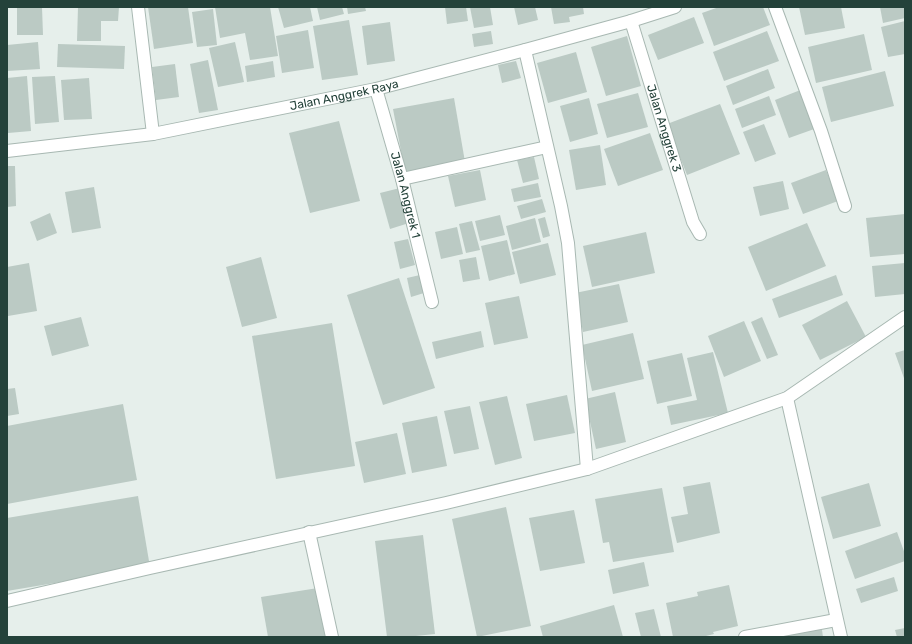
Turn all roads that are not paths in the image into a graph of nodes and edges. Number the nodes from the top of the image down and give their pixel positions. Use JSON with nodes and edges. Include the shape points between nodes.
{"nodes":[{"id":1,"x":138,"y":7,"type":"edge"},
{"id":2,"x":675,"y":7,"type":"edge"},
{"id":3,"x":775,"y":7,"type":"edge"},
{"id":4,"x":631,"y":21,"type":"junction"},
{"id":5,"x":525,"y":50,"type":"junction"},
{"id":6,"x":376,"y":89,"type":"junction"},
{"id":7,"x":154,"y":134,"type":"junction"},
{"id":8,"x":547,"y":147,"type":"junction"},
{"id":9,"x":7,"y":151,"type":"edge"},
{"id":10,"x":402,"y":178,"type":"junction"},
{"id":11,"x":845,"y":206,"type":"dead end"},
{"id":12,"x":700,"y":234,"type":"dead end"},
{"id":13,"x":432,"y":302,"type":"dead end"},
{"id":14,"x":905,"y":317,"type":"edge"},
{"id":15,"x":787,"y":398,"type":"junction"},
{"id":16,"x":587,"y":469,"type":"junction"},
{"id":17,"x":309,"y":532,"type":"junction"},
{"id":18,"x":7,"y":601,"type":"edge"},
{"id":19,"x":836,"y":620,"type":"junction"},
{"id":20,"x":332,"y":637,"type":"edge"},
{"id":21,"x":745,"y":637,"type":"edge"},
{"id":22,"x":841,"y":637,"type":"edge"}],
"edges":[{"from":1,"to":7,"type":"street"},
{"from":2,"to":4,"type":"street","name":"Jalan Anggrek Raya"},
{"from":3,"to":11,"type":"street","via":[[821,131]]},
{"from":4,"to":5,"type":"street","name":"Jalan Anggrek Raya"},
{"from":4,"to":12,"type":"street","name":"Jalan Anggrek 3","via":[[693,222]]},
{"from":5,"to":6,"type":"street","name":"Jalan Anggrek Raya"},
{"from":5,"to":8,"type":"street"},
{"from":6,"to":7,"type":"street","name":"Jalan Anggrek Raya"},
{"from":6,"to":10,"type":"street","name":"Jalan Anggrek 1"},
{"from":7,"to":9,"type":"street","name":"Jalan Anggrek Raya"},
{"from":8,"to":10,"type":"street"},
{"from":8,"to":16,"type":"street","via":[[568,243]]},
{"from":10,"to":13,"type":"street","name":"Jalan Anggrek 1"},
{"from":14,"to":15,"type":"street"},
{"from":15,"to":16,"type":"street"},
{"from":15,"to":19,"type":"street"},
{"from":16,"to":17,"type":"street"},
{"from":17,"to":18,"type":"street"},
{"from":17,"to":20,"type":"street"},
{"from":19,"to":21,"type":"street"},
{"from":19,"to":22,"type":"street"}]}
